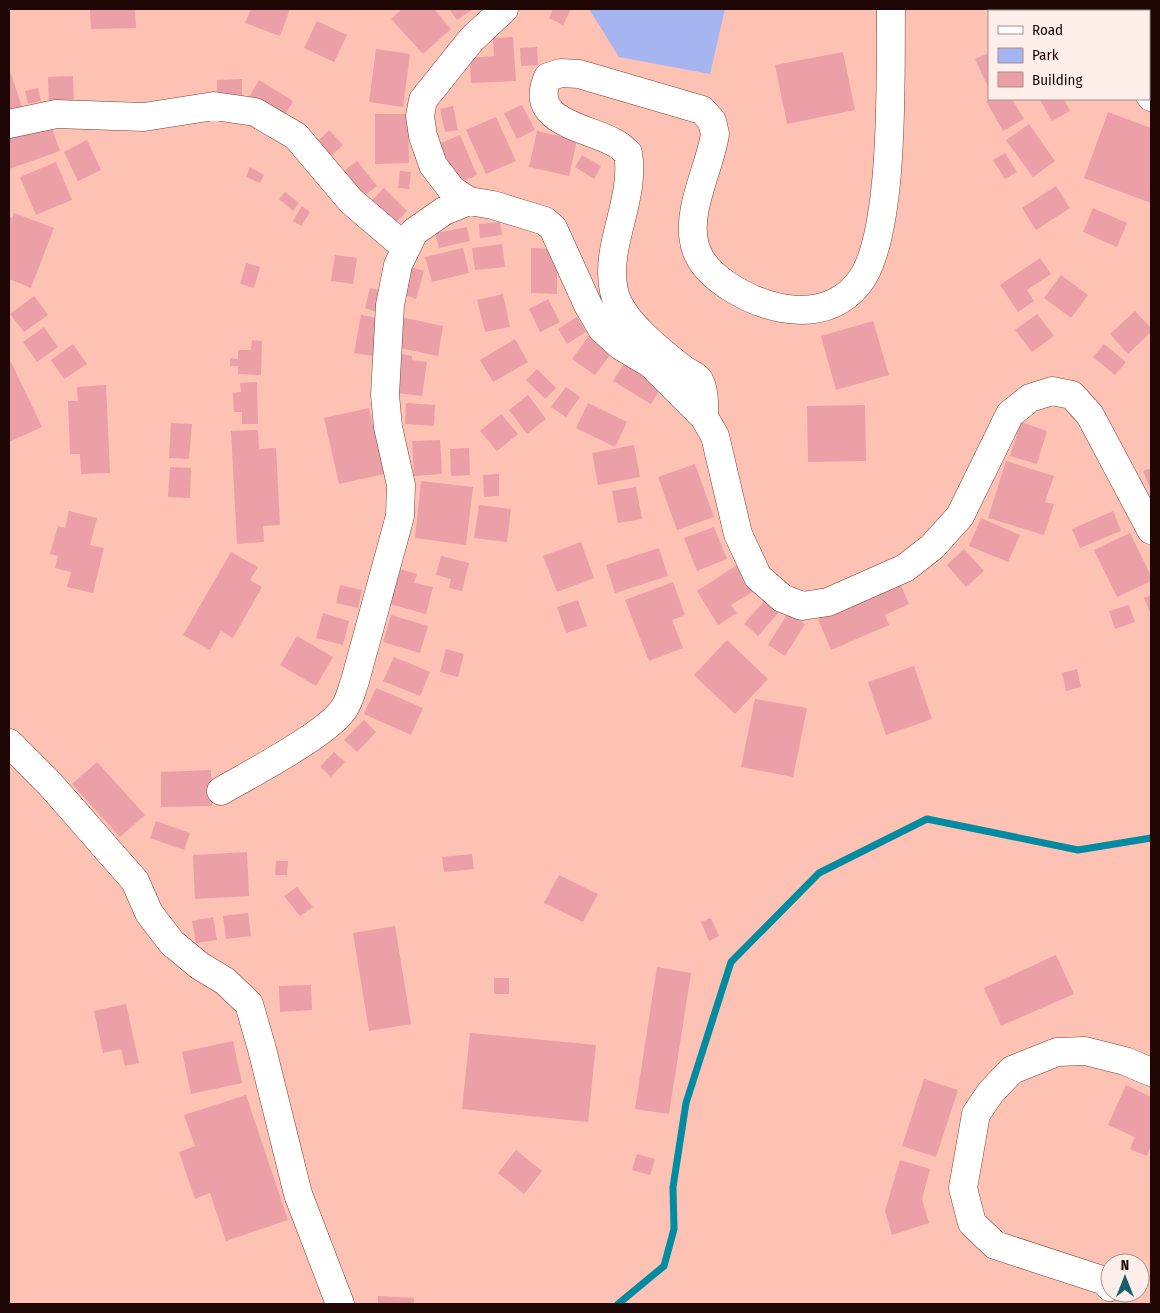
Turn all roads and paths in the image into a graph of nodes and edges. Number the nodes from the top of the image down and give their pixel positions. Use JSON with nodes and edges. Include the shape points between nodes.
{"nodes":[{"id":1,"x":504,"y":9,"type":"edge"},
{"id":2,"x":891,"y":9,"type":"edge"},
{"id":3,"x":9,"y":124,"type":"edge"},
{"id":4,"x":469,"y":201,"type":"junction"},
{"id":5,"x":406,"y":248,"type":"junction"},
{"id":6,"x":704,"y":417,"type":"junction"},
{"id":7,"x":1151,"y":530,"type":"edge"},
{"id":8,"x":9,"y":743,"type":"edge"},
{"id":9,"x":221,"y":791,"type":"dead end"},
{"id":10,"x":1151,"y":1072,"type":"edge"},
{"id":11,"x":1100,"y":1279,"type":"edge"},
{"id":12,"x":340,"y":1304,"type":"edge"}],
"edges":[{"from":1,"to":4,"type":"street","via":[[471,40],[423,100],[420,116],[433,165],[452,190]]},
{"from":2,"to":6,"type":"street","via":[[887,171],[876,249],[859,284],[838,302],[814,309],[795,311],[745,297],[713,276],[702,260],[694,242],[693,218],[715,134],[712,121],[702,110],[579,74],[561,73],[548,77],[544,102],[552,114],[616,143],[628,153],[631,170],[611,266],[614,292],[628,319],[698,379],[704,396]]},
{"from":3,"to":5,"type":"street","via":[[56,114],[144,117],[214,106],[256,112],[296,136],[351,201]]},
{"from":4,"to":5,"type":"street","via":[[444,211],[414,232]]},
{"from":4,"to":6,"type":"street","via":[[545,221],[553,228],[602,329],[621,346],[651,364]]},
{"from":5,"to":9,"type":"street","via":[[398,265],[390,305],[385,361],[388,427],[401,485],[400,516],[355,681],[345,707],[334,720]]},
{"from":6,"to":7,"type":"street","via":[[716,436],[738,534],[758,577],[782,598],[802,606],[828,602],[905,568],[932,547],[960,516],[1010,414],[1030,398],[1052,391],[1072,395],[1090,415]]},
{"from":8,"to":12,"type":"street","via":[[50,784],[135,881],[149,913],[172,943],[225,981],[249,1004],[298,1194]]},
{"from":10,"to":11,"type":"street","via":[[1085,1050],[1057,1052],[1012,1070],[976,1114],[963,1188],[972,1223],[995,1245]]}]}
